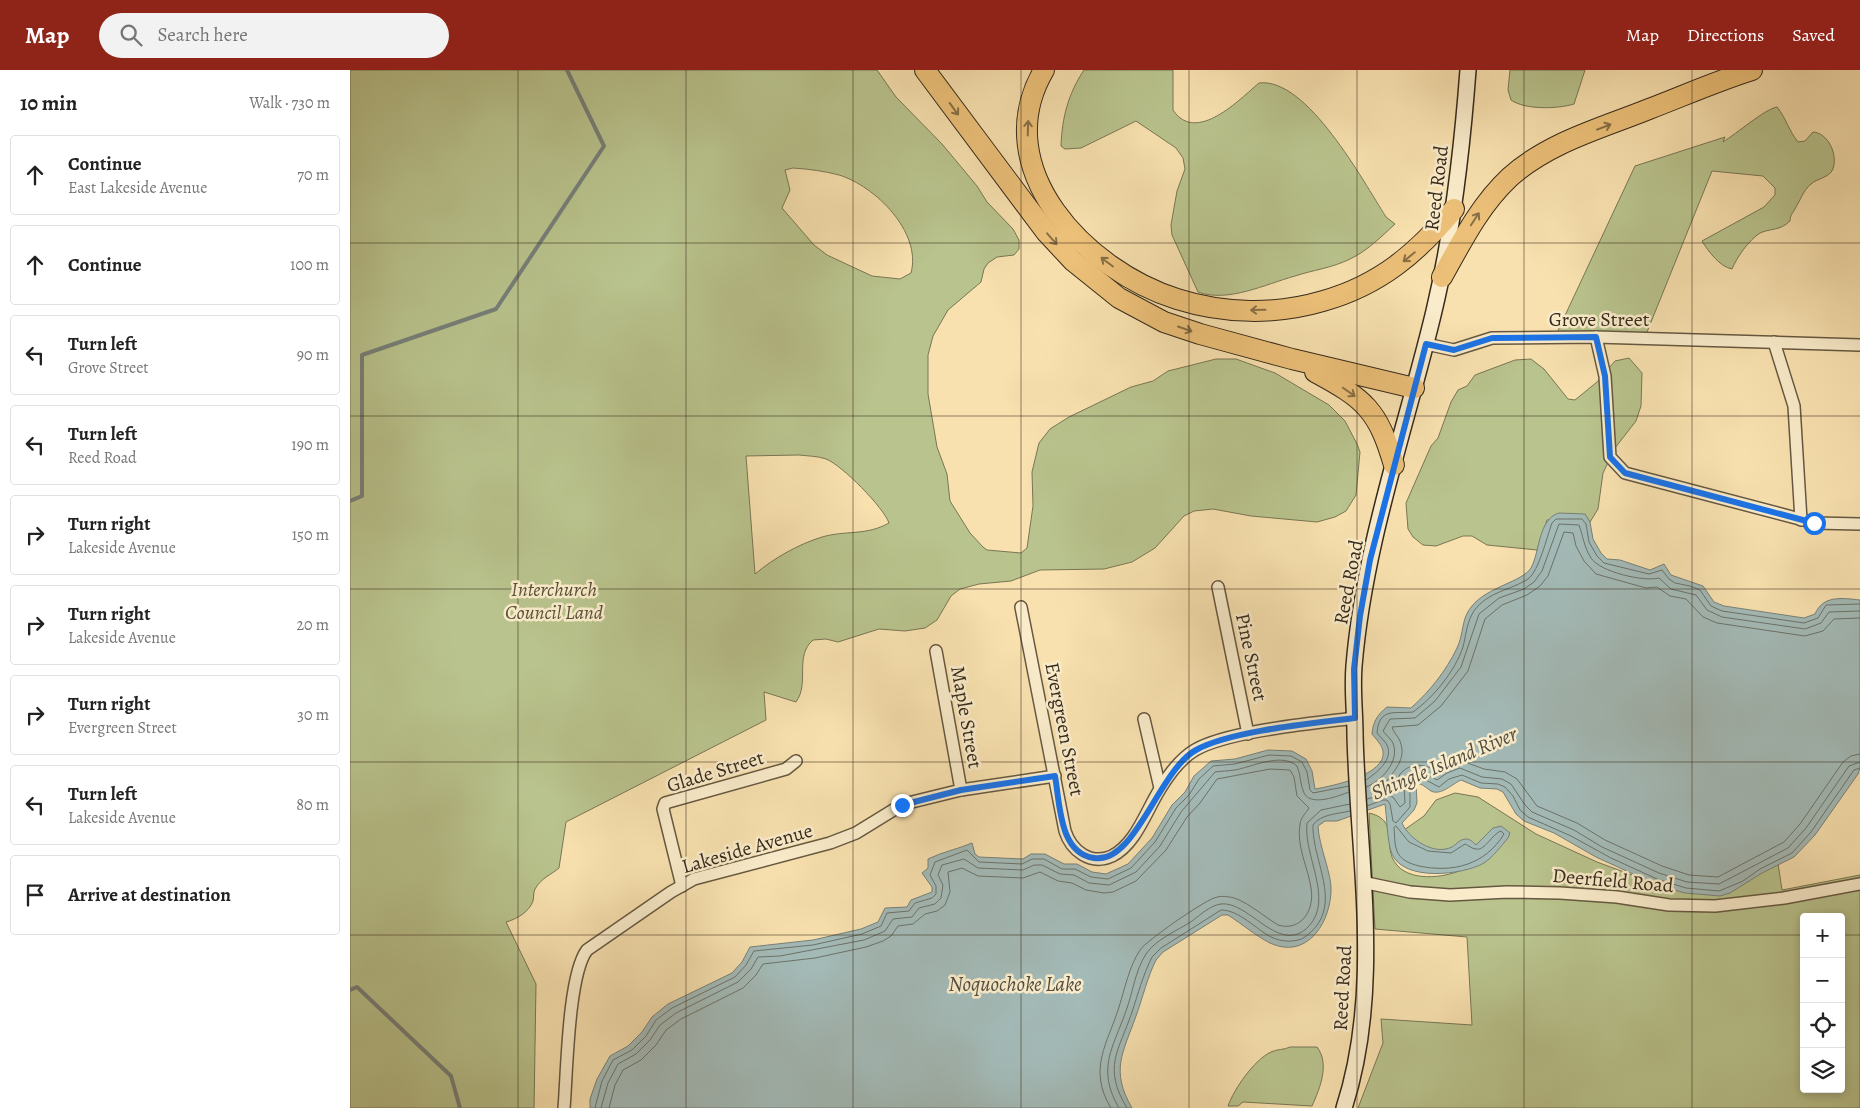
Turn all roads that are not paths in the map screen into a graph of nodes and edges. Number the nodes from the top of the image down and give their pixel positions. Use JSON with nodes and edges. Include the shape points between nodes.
{"nodes":[{"id":1,"x":925,"y":70,"type":"edge"},
{"id":2,"x":1044,"y":70,"type":"edge"},
{"id":3,"x":1468,"y":70,"type":"edge"},
{"id":4,"x":1752,"y":70,"type":"edge"},
{"id":5,"x":1454,"y":210,"type":"junction"},
{"id":6,"x":1442,"y":276,"type":"junction"},
{"id":7,"x":1596,"y":337,"type":"junction"},
{"id":8,"x":1774,"y":342,"type":"junction"},
{"id":9,"x":1426,"y":344,"type":"junction"},
{"id":10,"x":1860,"y":345,"type":"edge"},
{"id":11,"x":1292,"y":359,"type":"junction"},
{"id":12,"x":1414,"y":388,"type":"junction"},
{"id":13,"x":1394,"y":465,"type":"junction"},
{"id":14,"x":1801,"y":520,"type":"junction"},
{"id":15,"x":1860,"y":524,"type":"edge"},
{"id":16,"x":1218,"y":587,"type":"dead end"},
{"id":17,"x":1021,"y":607,"type":"dead end"},
{"id":18,"x":936,"y":651,"type":"dead end"},
{"id":19,"x":1355,"y":718,"type":"junction"},
{"id":20,"x":1144,"y":719,"type":"dead end"},
{"id":21,"x":1248,"y":734,"type":"junction"},
{"id":22,"x":796,"y":761,"type":"dead end"},
{"id":23,"x":1055,"y":776,"type":"junction"},
{"id":24,"x":1160,"y":788,"type":"junction"},
{"id":25,"x":961,"y":790,"type":"junction"},
{"id":26,"x":1362,"y":882,"type":"junction"},
{"id":27,"x":1860,"y":884,"type":"edge"},
{"id":28,"x":682,"y":886,"type":"junction"},
{"id":29,"x":564,"y":1108,"type":"edge"},
{"id":30,"x":1344,"y":1108,"type":"edge"}],
"edges":[{"from":1,"to":11,"type":"highway","one_way":true,"via":[[1046,232],[1105,288],[1134,307],[1182,329]]},
{"from":5,"to":2,"type":"highway","one_way":true,"via":[[1403,262],[1371,282],[1339,296],[1302,306],[1264,310],[1212,307],[1176,299],[1109,264],[1074,233],[1044,195],[1030,157],[1028,131],[1030,106]]},
{"from":3,"to":5,"type":"street","name":"Reed Road"},
{"from":6,"to":4,"type":"highway","one_way":true,"via":[[1472,221],[1484,206],[1510,178],[1540,154]]},
{"from":5,"to":6,"type":"street","name":"Reed Road"},
{"from":6,"to":9,"type":"street","name":"Reed Road"},
{"from":7,"to":8,"type":"street","name":"Grove Street"},
{"from":7,"to":9,"type":"street","name":"Grove Street","via":[[1492,338],[1454,350]]},
{"from":7,"to":14,"type":"street","via":[[1605,376],[1610,457],[1625,473]]},
{"from":8,"to":10,"type":"street","name":"Grove Street"},
{"from":8,"to":14,"type":"street","via":[[1794,406]]},
{"from":9,"to":12,"type":"street","name":"Reed Road"},
{"from":11,"to":12,"type":"highway"},
{"from":11,"to":13,"type":"highway","one_way":true,"via":[[1350,392],[1368,408],[1384,432]]},
{"from":12,"to":13,"type":"street","name":"Reed Road"},
{"from":13,"to":19,"type":"street","name":"Reed Road","via":[[1370,560],[1360,616],[1354,669]]},
{"from":14,"to":15,"type":"street"},
{"from":16,"to":21,"type":"street","name":"Pine Street"},
{"from":17,"to":23,"type":"street","name":"Evergreen Street"},
{"from":18,"to":25,"type":"street","name":"Maple Street"},
{"from":19,"to":21,"type":"street"},
{"from":19,"to":26,"type":"street","name":"Reed Road"},
{"from":20,"to":24,"type":"street"},
{"from":21,"to":24,"type":"street","via":[[1196,750],[1182,759]]},
{"from":22,"to":28,"type":"street","name":"Glade Street","via":[[786,769],[665,803],[663,809]]},
{"from":23,"to":24,"type":"street","name":"Evergreen Street","via":[[1067,838],[1080,854],[1098,859],[1118,852],[1134,835]]},
{"from":23,"to":25,"type":"street","name":"Lakeside Avenue"},
{"from":25,"to":28,"type":"street","name":"Lakeside Avenue","via":[[902,805],[861,830],[830,843],[694,879]]},
{"from":26,"to":27,"type":"street","name":"Deerfield Road","via":[[1410,892],[1560,893],[1669,905],[1715,906]]},
{"from":26,"to":30,"type":"street","name":"Reed Road","via":[[1365,950],[1361,1034]]},
{"from":28,"to":29,"type":"street","name":"Lakeside Avenue","via":[[586,950],[581,957],[573,990]]}]}
